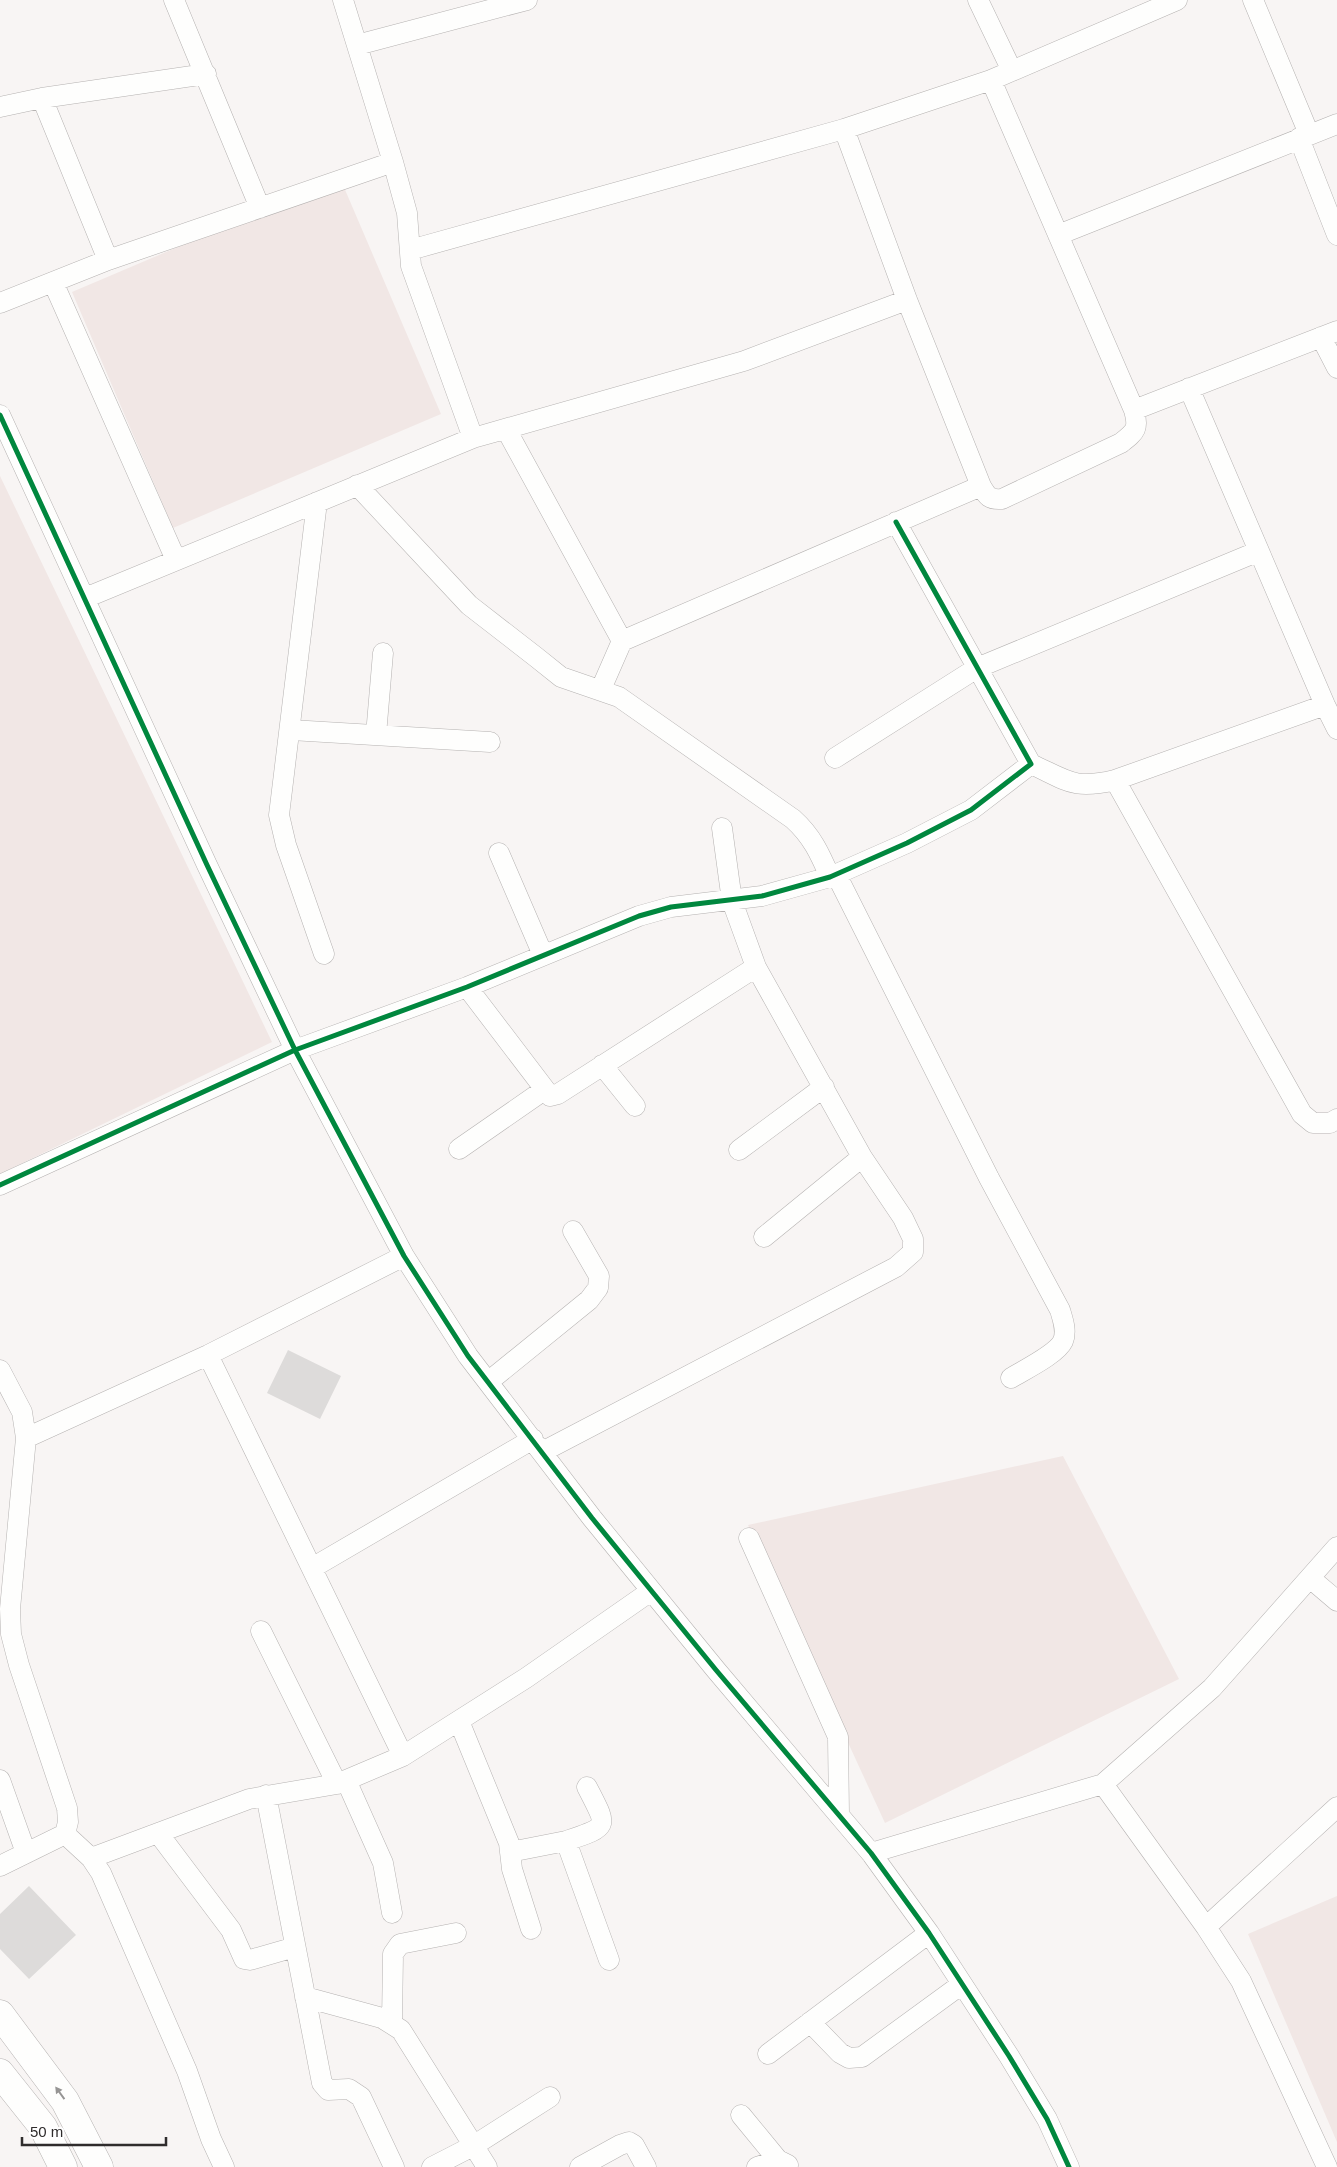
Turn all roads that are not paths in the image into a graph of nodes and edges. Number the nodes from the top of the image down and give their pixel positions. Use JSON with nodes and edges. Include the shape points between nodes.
{"nodes":[{"id":1,"x":174,"y":0,"type":"edge"},
{"id":2,"x":343,"y":0,"type":"edge"},
{"id":3,"x":527,"y":0,"type":"edge"},
{"id":4,"x":978,"y":0,"type":"edge"},
{"id":5,"x":1177,"y":0,"type":"edge"},
{"id":6,"x":1253,"y":0,"type":"edge"},
{"id":7,"x":357,"y":45,"type":"junction"},
{"id":8,"x":1012,"y":71,"type":"junction"},
{"id":9,"x":206,"y":74,"type":"junction"},
{"id":10,"x":990,"y":80,"type":"junction"},
{"id":11,"x":42,"y":98,"type":"junction"},
{"id":12,"x":0,"y":107,"type":"edge"},
{"id":13,"x":1337,"y":124,"type":"edge"},
{"id":14,"x":844,"y":129,"type":"junction"},
{"id":15,"x":1304,"y":136,"type":"junction"},
{"id":16,"x":394,"y":162,"type":"junction"},
{"id":17,"x":260,"y":208,"type":"junction"},
{"id":18,"x":1058,"y":235,"type":"junction"},
{"id":19,"x":1337,"y":235,"type":"edge"},
{"id":20,"x":410,"y":250,"type":"junction"},
{"id":21,"x":108,"y":260,"type":"junction"},
{"id":22,"x":53,"y":282,"type":"junction"},
{"id":23,"x":907,"y":300,"type":"junction"},
{"id":24,"x":0,"y":303,"type":"edge"},
{"id":25,"x":1329,"y":334,"type":"edge"},
{"id":26,"x":1337,"y":368,"type":"edge"},
{"id":27,"x":1189,"y":388,"type":"junction"},
{"id":28,"x":1134,"y":410,"type":"junction"},
{"id":29,"x":0,"y":415,"type":"edge"},
{"id":30,"x":506,"y":429,"type":"junction"},
{"id":31,"x":473,"y":438,"type":"junction"},
{"id":32,"x":357,"y":486,"type":"junction"},
{"id":33,"x":981,"y":486,"type":"junction"},
{"id":34,"x":317,"y":502,"type":"junction"},
{"id":35,"x":896,"y":522,"type":"junction"},
{"id":36,"x":1259,"y":551,"type":"junction"},
{"id":37,"x":176,"y":560,"type":"junction"},
{"id":38,"x":85,"y":598,"type":"junction"},
{"id":39,"x":622,"y":641,"type":"junction"},
{"id":40,"x":383,"y":653,"type":"dead end"},
{"id":41,"x":977,"y":668,"type":"junction"},
{"id":42,"x":601,"y":690,"type":"junction"},
{"id":43,"x":1325,"y":705,"type":"junction"},
{"id":44,"x":1337,"y":729,"type":"edge"},
{"id":45,"x":290,"y":730,"type":"junction"},
{"id":46,"x":376,"y":735,"type":"junction"},
{"id":47,"x":490,"y":742,"type":"dead end"},
{"id":48,"x":835,"y":758,"type":"dead end"},
{"id":49,"x":1031,"y":764,"type":"junction"},
{"id":50,"x":1115,"y":780,"type":"junction"},
{"id":51,"x":722,"y":828,"type":"dead end"},
{"id":52,"x":499,"y":853,"type":"dead end"},
{"id":53,"x":833,"y":875,"type":"junction"},
{"id":54,"x":732,"y":901,"type":"junction"},
{"id":55,"x":324,"y":954,"type":"dead end"},
{"id":56,"x":543,"y":956,"type":"junction"},
{"id":57,"x":756,"y":967,"type":"junction"},
{"id":58,"x":467,"y":987,"type":"junction"},
{"id":59,"x":295,"y":1050,"type":"junction"},
{"id":60,"x":602,"y":1065,"type":"junction"},
{"id":61,"x":824,"y":1088,"type":"junction"},
{"id":62,"x":544,"y":1090,"type":"junction"},
{"id":63,"x":635,"y":1106,"type":"dead end"},
{"id":64,"x":1337,"y":1119,"type":"edge"},
{"id":65,"x":459,"y":1149,"type":"dead end"},
{"id":66,"x":739,"y":1150,"type":"dead end"},
{"id":67,"x":862,"y":1158,"type":"junction"},
{"id":68,"x":0,"y":1185,"type":"edge"},
{"id":69,"x":574,"y":1231,"type":"dead end"},
{"id":70,"x":764,"y":1237,"type":"dead end"},
{"id":71,"x":404,"y":1256,"type":"junction"},
{"id":72,"x":208,"y":1354,"type":"junction"},
{"id":73,"x":0,"y":1370,"type":"edge"},
{"id":74,"x":1012,"y":1378,"type":"dead end"},
{"id":75,"x":488,"y":1382,"type":"junction"},
{"id":76,"x":26,"y":1438,"type":"junction"},
{"id":77,"x":538,"y":1445,"type":"junction"},
{"id":78,"x":749,"y":1538,"type":"dead end"},
{"id":79,"x":1337,"y":1547,"type":"edge"},
{"id":80,"x":312,"y":1568,"type":"junction"},
{"id":81,"x":1310,"y":1578,"type":"junction"},
{"id":82,"x":651,"y":1591,"type":"junction"},
{"id":83,"x":1337,"y":1601,"type":"edge"},
{"id":84,"x":5,"y":1611,"type":"edge"},
{"id":85,"x":261,"y":1630,"type":"dead end"},
{"id":86,"x":459,"y":1721,"type":"junction"},
{"id":87,"x":403,"y":1756,"type":"junction"},
{"id":88,"x":0,"y":1780,"type":"edge"},
{"id":89,"x":342,"y":1782,"type":"junction"},
{"id":90,"x":1103,"y":1784,"type":"junction"},
{"id":91,"x":587,"y":1787,"type":"dead end"},
{"id":92,"x":266,"y":1795,"type":"junction"},
{"id":93,"x":1337,"y":1807,"type":"edge"},
{"id":94,"x":839,"y":1814,"type":"junction"},
{"id":95,"x":158,"y":1833,"type":"junction"},
{"id":96,"x":65,"y":1834,"type":"junction"},
{"id":97,"x":566,"y":1842,"type":"junction"},
{"id":98,"x":510,"y":1852,"type":"junction"},
{"id":99,"x":26,"y":1853,"type":"junction"},
{"id":100,"x":871,"y":1853,"type":"junction"},
{"id":101,"x":91,"y":1858,"type":"junction"},
{"id":102,"x":0,"y":1866,"type":"edge"},
{"id":103,"x":392,"y":1913,"type":"dead end"},
{"id":104,"x":1206,"y":1927,"type":"junction"},
{"id":105,"x":530,"y":1929,"type":"dead end"},
{"id":106,"x":456,"y":1932,"type":"dead end"},
{"id":107,"x":928,"y":1933,"type":"junction"},
{"id":108,"x":295,"y":1948,"type":"junction"},
{"id":109,"x":609,"y":1960,"type":"dead end"},
{"id":110,"x":962,"y":1984,"type":"junction"},
{"id":111,"x":305,"y":1997,"type":"junction"},
{"id":112,"x":0,"y":2014,"type":"edge"},
{"id":113,"x":810,"y":2022,"type":"junction"},
{"id":114,"x":392,"y":2023,"type":"junction"},
{"id":115,"x":768,"y":2054,"type":"dead end"},
{"id":116,"x":0,"y":2073,"type":"edge"},
{"id":117,"x":550,"y":2097,"type":"dead end"},
{"id":118,"x":741,"y":2115,"type":"dead end"},
{"id":119,"x":473,"y":2146,"type":"junction"},
{"id":120,"x":783,"y":2164,"type":"edge"},
{"id":121,"x":63,"y":2167,"type":"edge"},
{"id":122,"x":99,"y":2167,"type":"edge"},
{"id":123,"x":224,"y":2167,"type":"edge"},
{"id":124,"x":394,"y":2167,"type":"edge"},
{"id":125,"x":432,"y":2167,"type":"edge"},
{"id":126,"x":487,"y":2167,"type":"edge"},
{"id":127,"x":580,"y":2167,"type":"edge"},
{"id":128,"x":646,"y":2167,"type":"edge"},
{"id":129,"x":757,"y":2167,"type":"edge"},
{"id":130,"x":1070,"y":2167,"type":"edge"},
{"id":131,"x":1327,"y":2167,"type":"edge"}],
"edges":[{"from":1,"to":9,"type":"street"},
{"from":2,"to":7,"type":"street"},
{"from":3,"to":7,"type":"street"},
{"from":4,"to":8,"type":"street"},
{"from":5,"to":8,"type":"street"},
{"from":6,"to":15,"type":"street"},
{"from":7,"to":16,"type":"street"},
{"from":8,"to":10,"type":"street"},
{"from":9,"to":11,"type":"street"},
{"from":9,"to":17,"type":"street"},
{"from":10,"to":14,"type":"street"},
{"from":10,"to":18,"type":"street"},
{"from":11,"to":12,"type":"street"},
{"from":11,"to":21,"type":"street"},
{"from":13,"to":15,"type":"street"},
{"from":14,"to":20,"type":"street"},
{"from":14,"to":23,"type":"street"},
{"from":15,"to":18,"type":"street"},
{"from":15,"to":19,"type":"street"},
{"from":16,"to":17,"type":"street"},
{"from":16,"to":20,"type":"street","via":[[407,213]]},
{"from":17,"to":21,"type":"street"},
{"from":18,"to":28,"type":"street"},
{"from":20,"to":31,"type":"street","via":[[411,266]]},
{"from":21,"to":22,"type":"street"},
{"from":22,"to":24,"type":"street"},
{"from":22,"to":37,"type":"street"},
{"from":23,"to":30,"type":"street","via":[[744,361]]},
{"from":23,"to":33,"type":"street"},
{"from":25,"to":26,"type":"street"},
{"from":25,"to":27,"type":"street"},
{"from":27,"to":28,"type":"street"},
{"from":27,"to":36,"type":"street"},
{"from":28,"to":33,"type":"street","via":[[1136,430],[1121,443],[1002,499],[988,497]]},
{"from":29,"to":38,"type":"street"},
{"from":30,"to":31,"type":"street"},
{"from":30,"to":39,"type":"street"},
{"from":31,"to":32,"type":"street"},
{"from":32,"to":34,"type":"street"},
{"from":32,"to":42,"type":"street","via":[[469,605],[561,677]]},
{"from":33,"to":35,"type":"street"},
{"from":34,"to":37,"type":"street"},
{"from":34,"to":45,"type":"street"},
{"from":35,"to":39,"type":"street"},
{"from":35,"to":41,"type":"street"},
{"from":36,"to":41,"type":"street"},
{"from":36,"to":43,"type":"street"},
{"from":37,"to":38,"type":"street"},
{"from":38,"to":59,"type":"street"},
{"from":39,"to":42,"type":"street"},
{"from":40,"to":46,"type":"street"},
{"from":41,"to":48,"type":"street"},
{"from":41,"to":49,"type":"street"},
{"from":42,"to":53,"type":"street","via":[[618,697],[792,819],[805,830]]},
{"from":43,"to":44,"type":"street"},
{"from":43,"to":50,"type":"street"},
{"from":45,"to":46,"type":"street"},
{"from":45,"to":55,"type":"street","via":[[279,815],[286,845]]},
{"from":46,"to":47,"type":"street"},
{"from":49,"to":50,"type":"street","via":[[1075,785]]},
{"from":49,"to":53,"type":"street","via":[[971,810],[907,843]]},
{"from":50,"to":64,"type":"street","via":[[1302,1114],[1313,1123],[1330,1123]]},
{"from":51,"to":54,"type":"street"},
{"from":52,"to":56,"type":"street"},
{"from":53,"to":54,"type":"street","via":[[762,896]]},
{"from":53,"to":74,"type":"street","via":[[1060,1310],[1065,1327],[1062,1342],[1053,1352]]},
{"from":54,"to":56,"type":"street","via":[[672,906],[639,916]]},
{"from":54,"to":57,"type":"street"},
{"from":56,"to":58,"type":"street"},
{"from":57,"to":60,"type":"street"},
{"from":57,"to":61,"type":"street"},
{"from":58,"to":59,"type":"street"},
{"from":58,"to":62,"type":"street"},
{"from":59,"to":68,"type":"street"},
{"from":59,"to":71,"type":"street"},
{"from":60,"to":62,"type":"street","via":[[558,1094],[550,1096]]},
{"from":60,"to":63,"type":"street"},
{"from":61,"to":66,"type":"street"},
{"from":61,"to":67,"type":"street"},
{"from":62,"to":65,"type":"street"},
{"from":67,"to":70,"type":"street"},
{"from":67,"to":77,"type":"street","via":[[903,1218],[913,1239],[913,1252],[902,1262],[888,1272]]},
{"from":69,"to":75,"type":"street","via":[[599,1276],[598,1288],[589,1300]]},
{"from":71,"to":72,"type":"street"},
{"from":71,"to":75,"type":"street"},
{"from":72,"to":76,"type":"street"},
{"from":72,"to":80,"type":"street"},
{"from":73,"to":76,"type":"street","via":[[22,1412]]},
{"from":75,"to":77,"type":"street"},
{"from":76,"to":84,"type":"street"},
{"from":77,"to":80,"type":"street"},
{"from":77,"to":82,"type":"street"},
{"from":78,"to":94,"type":"street","via":[[838,1737]]},
{"from":79,"to":81,"type":"street"},
{"from":80,"to":87,"type":"street"},
{"from":81,"to":83,"type":"street"},
{"from":81,"to":90,"type":"street","via":[[1212,1688]]},
{"from":82,"to":86,"type":"street"},
{"from":82,"to":94,"type":"street"},
{"from":84,"to":96,"type":"street","via":[[19,1665],[67,1808]]},
{"from":85,"to":89,"type":"street"},
{"from":86,"to":87,"type":"street"},
{"from":86,"to":98,"type":"street"},
{"from":87,"to":89,"type":"street"},
{"from":88,"to":99,"type":"street"},
{"from":89,"to":92,"type":"street"},
{"from":89,"to":103,"type":"street","via":[[383,1863]]},
{"from":90,"to":100,"type":"street"},
{"from":90,"to":104,"type":"street"},
{"from":91,"to":97,"type":"street","via":[[602,1817],[601,1825],[597,1830]]},
{"from":92,"to":95,"type":"street"},
{"from":92,"to":108,"type":"street"},
{"from":93,"to":104,"type":"street"},
{"from":94,"to":100,"type":"street"},
{"from":95,"to":101,"type":"street"},
{"from":95,"to":108,"type":"street","via":[[231,1930],[244,1959]]},
{"from":96,"to":99,"type":"street"},
{"from":96,"to":101,"type":"street"},
{"from":97,"to":98,"type":"street"},
{"from":97,"to":109,"type":"street"},
{"from":98,"to":105,"type":"street"},
{"from":99,"to":102,"type":"street"},
{"from":100,"to":107,"type":"street"},
{"from":101,"to":123,"type":"street","via":[[101,1873],[187,2071]]},
{"from":104,"to":131,"type":"street","via":[[1240,1981]]},
{"from":106,"to":114,"type":"street","via":[[400,1944],[395,1949]]},
{"from":107,"to":110,"type":"street"},
{"from":107,"to":113,"type":"street"},
{"from":108,"to":111,"type":"street"},
{"from":110,"to":113,"type":"street","via":[[862,2056],[849,2058],[840,2053]]},
{"from":110,"to":130,"type":"street","via":[[1047,2119]]},
{"from":111,"to":114,"type":"street"},
{"from":111,"to":124,"type":"street","via":[[322,2083],[328,2090],[349,2089],[361,2097]]},
{"from":122,"to":112,"type":"highway","one_way":true,"via":[[65,2101]]},
{"from":113,"to":115,"type":"street"},
{"from":114,"to":119,"type":"street","via":[[409,2042]]},
{"from":116,"to":121,"type":"highway","via":[[43,2126]]},
{"from":117,"to":119,"type":"street"},
{"from":118,"to":120,"type":"street"},
{"from":119,"to":125,"type":"street"},
{"from":119,"to":126,"type":"street"},
{"from":120,"to":129,"type":"street"},
{"from":127,"to":128,"type":"street","via":[[629,2142]]}]}
